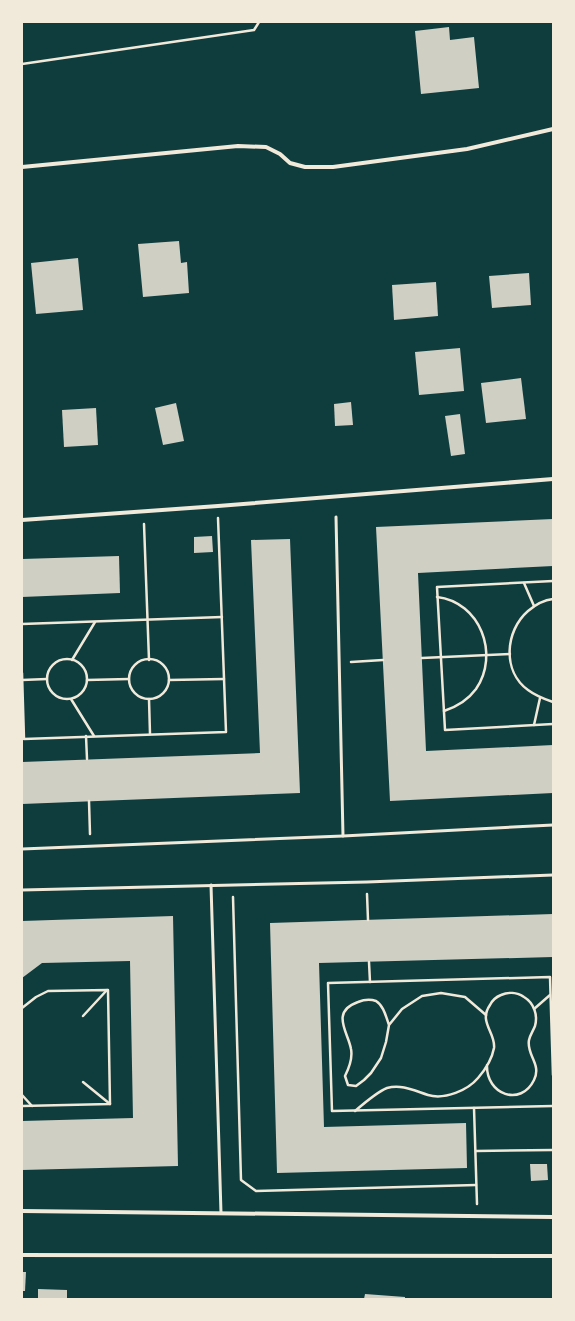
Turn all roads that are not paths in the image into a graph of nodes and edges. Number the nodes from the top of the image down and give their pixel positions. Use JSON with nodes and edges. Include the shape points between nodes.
{"nodes":[{"id":1,"x":553,"y":129,"type":"edge"},
{"id":2,"x":22,"y":167,"type":"edge"},
{"id":3,"x":553,"y":479,"type":"edge"},
{"id":4,"x":336,"y":517,"type":"dead end"},
{"id":5,"x":22,"y":520,"type":"edge"},
{"id":6,"x":553,"y":825,"type":"edge"},
{"id":7,"x":343,"y":836,"type":"junction"},
{"id":8,"x":22,"y":850,"type":"edge"},
{"id":9,"x":553,"y":876,"type":"edge"},
{"id":10,"x":211,"y":885,"type":"junction"},
{"id":11,"x":22,"y":890,"type":"edge"},
{"id":12,"x":22,"y":1211,"type":"edge"},
{"id":13,"x":221,"y":1214,"type":"junction"},
{"id":14,"x":553,"y":1216,"type":"edge"},
{"id":15,"x":22,"y":1255,"type":"edge"},
{"id":16,"x":553,"y":1256,"type":"edge"}],
"edges":[{"from":1,"to":2,"type":"street","via":[[467,149],[333,167],[305,167],[290,163],[280,154],[266,148],[238,146]]},
{"from":3,"to":5,"type":"street"},
{"from":4,"to":7,"type":"lane"},
{"from":6,"to":7,"type":"lane"},
{"from":7,"to":8,"type":"lane"},
{"from":9,"to":10,"type":"lane"},
{"from":10,"to":11,"type":"lane"},
{"from":10,"to":13,"type":"lane"},
{"from":12,"to":13,"type":"street"},
{"from":13,"to":14,"type":"street"},
{"from":15,"to":16,"type":"street"}]}
